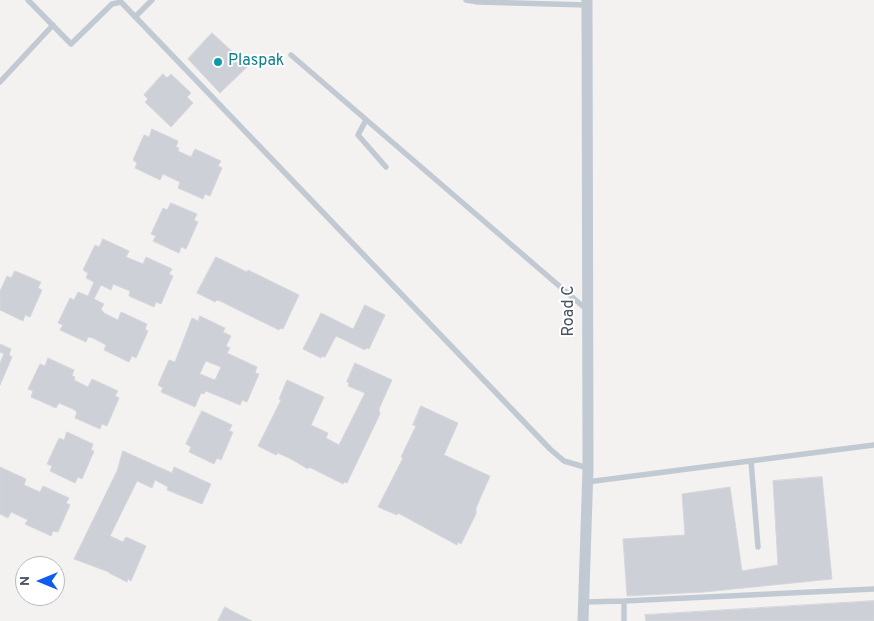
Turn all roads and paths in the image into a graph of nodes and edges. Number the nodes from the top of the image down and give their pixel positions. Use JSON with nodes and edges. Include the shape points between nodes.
{"nodes":[{"id":1,"x":28,"y":0,"type":"edge"},
{"id":2,"x":152,"y":0,"type":"edge"},
{"id":3,"x":466,"y":0,"type":"edge"},
{"id":4,"x":587,"y":2,"type":"edge"},
{"id":5,"x":135,"y":16,"type":"junction"},
{"id":6,"x":52,"y":25,"type":"junction"},
{"id":7,"x":291,"y":55,"type":"dead end"},
{"id":8,"x":0,"y":82,"type":"edge"},
{"id":9,"x":366,"y":120,"type":"junction"},
{"id":10,"x":386,"y":167,"type":"dead end"},
{"id":11,"x":586,"y":309,"type":"junction"},
{"id":12,"x":874,"y":445,"type":"edge"},
{"id":13,"x":751,"y":460,"type":"junction"},
{"id":14,"x":588,"y":468,"type":"junction"},
{"id":15,"x":587,"y":482,"type":"junction"},
{"id":16,"x":758,"y":546,"type":"dead end"},
{"id":17,"x":874,"y":589,"type":"edge"},
{"id":18,"x":624,"y":601,"type":"junction"},
{"id":19,"x":583,"y":602,"type":"junction"},
{"id":20,"x":583,"y":621,"type":"edge"},
{"id":21,"x":624,"y":621,"type":"edge"}],
"edges":[{"from":1,"to":6,"type":"lane"},
{"from":2,"to":5,"type":"lane"},
{"from":3,"to":4,"type":"lane"},
{"from":4,"to":11,"type":"street","name":"Road C"},
{"from":5,"to":6,"type":"lane","via":[[116,2],[71,44]]},
{"from":5,"to":14,"type":"lane","via":[[550,449],[564,461]]},
{"from":6,"to":8,"type":"lane"},
{"from":7,"to":9,"type":"lane"},
{"from":9,"to":10,"type":"lane","via":[[358,135]]},
{"from":9,"to":11,"type":"lane"},
{"from":11,"to":14,"type":"street","name":"Road C"},
{"from":12,"to":13,"type":"lane"},
{"from":13,"to":15,"type":"lane"},
{"from":13,"to":16,"type":"lane"},
{"from":14,"to":15,"type":"street","name":"Road C"},
{"from":15,"to":19,"type":"street","name":"Road C"},
{"from":17,"to":18,"type":"lane"},
{"from":18,"to":19,"type":"lane"},
{"from":18,"to":21,"type":"lane"},
{"from":19,"to":20,"type":"street","name":"Road C"}]}
